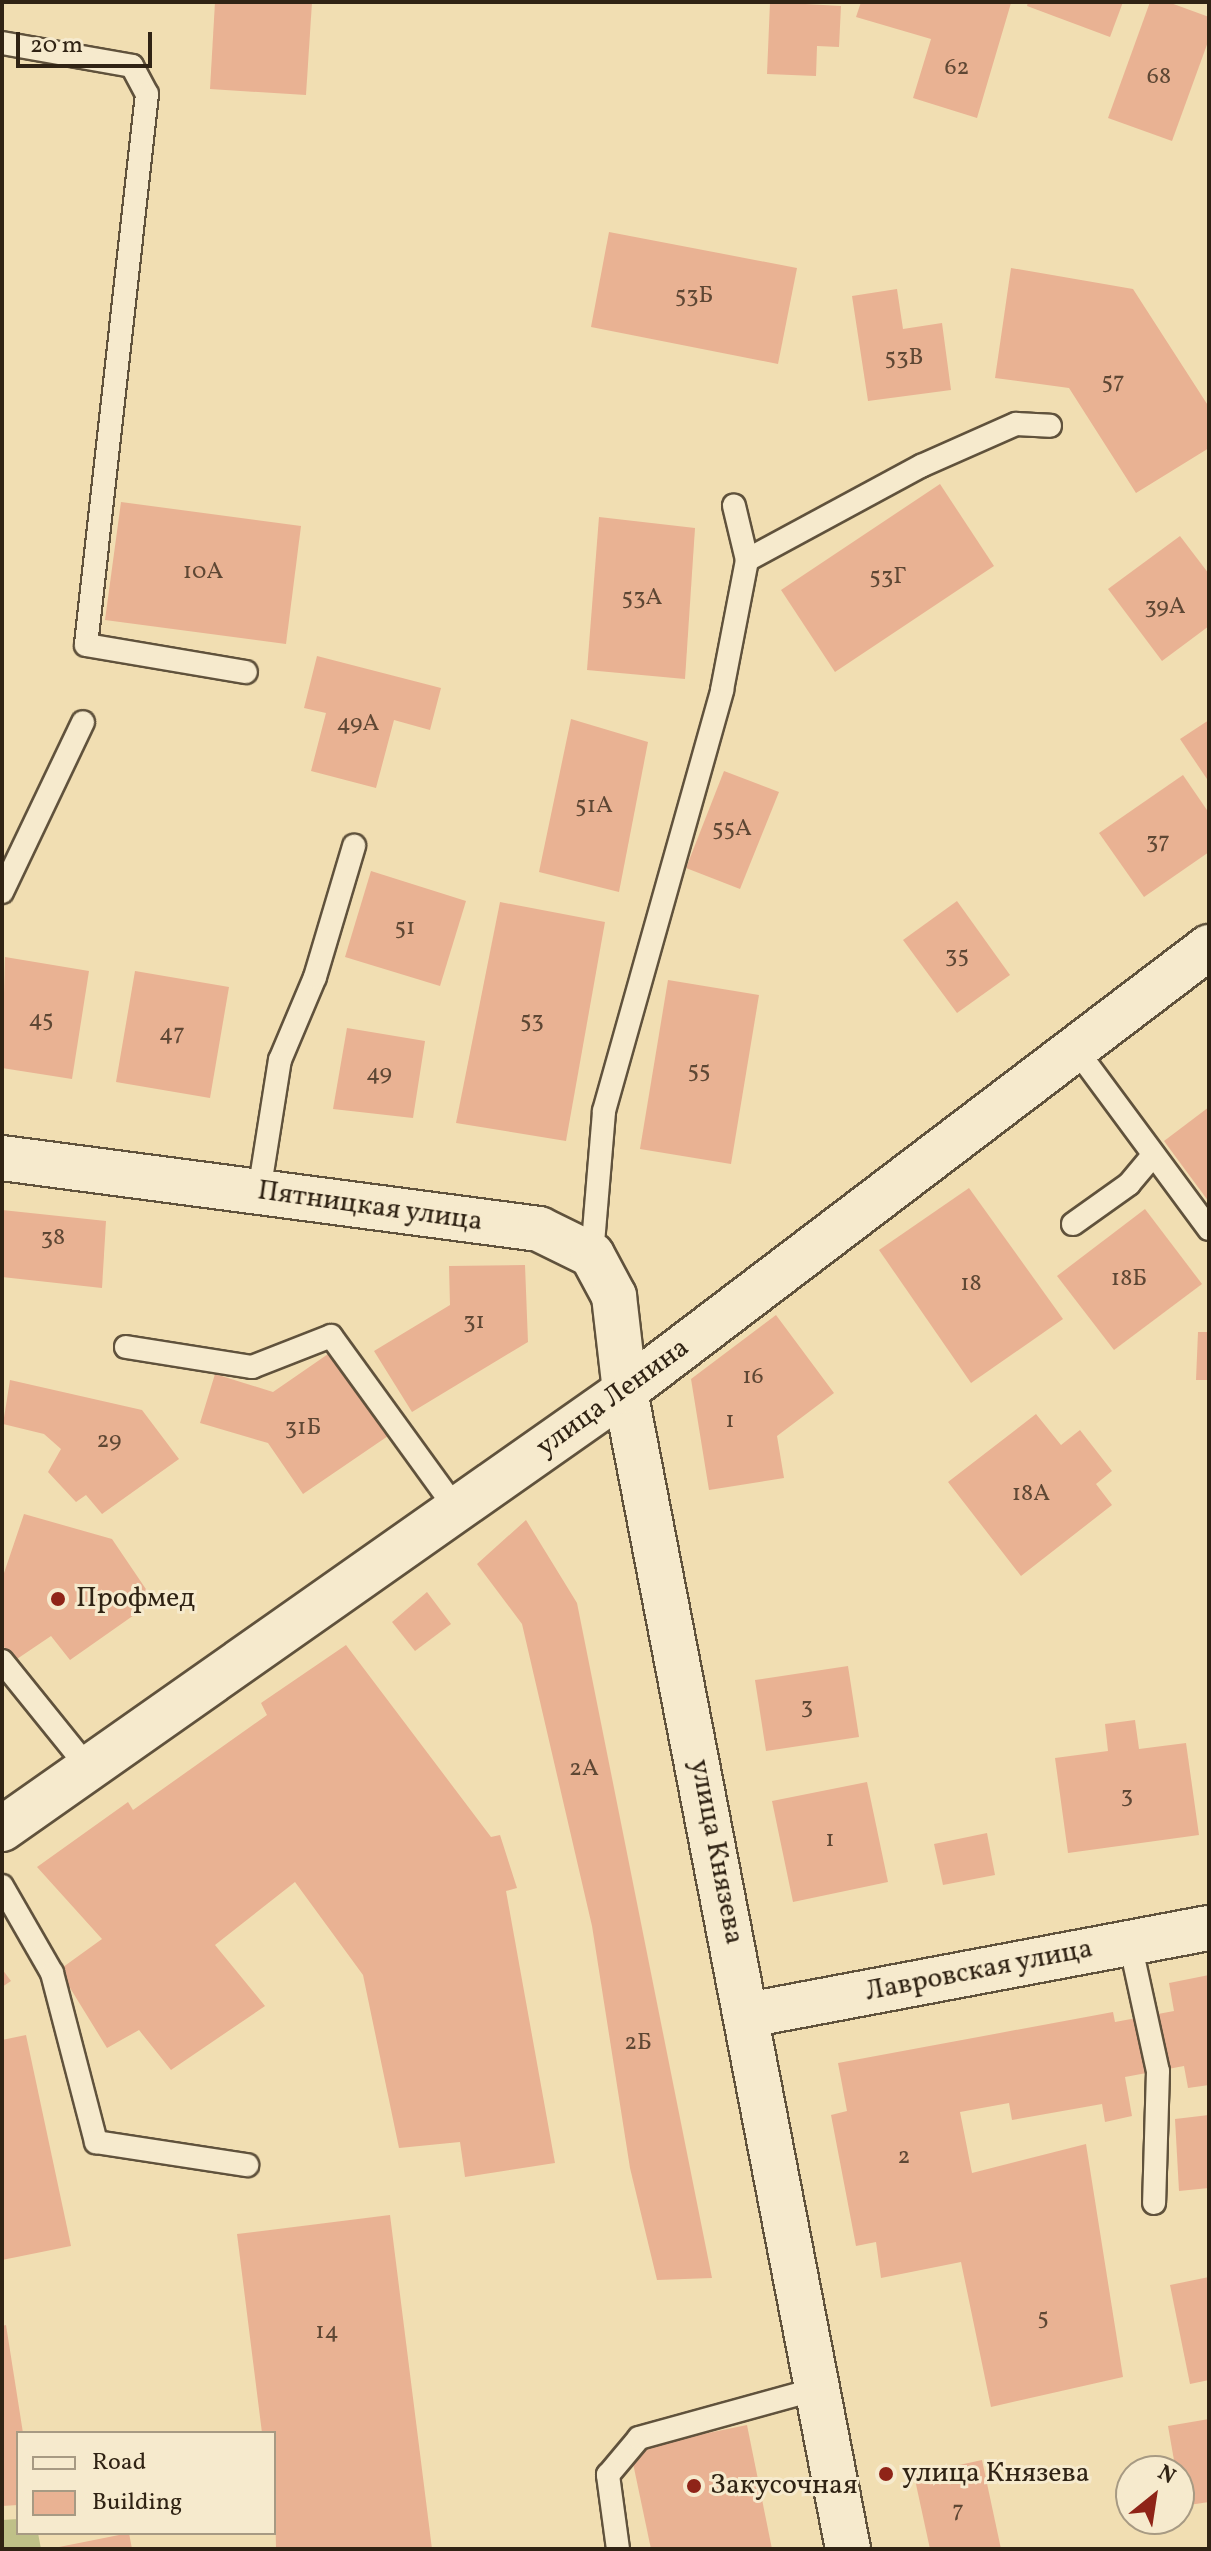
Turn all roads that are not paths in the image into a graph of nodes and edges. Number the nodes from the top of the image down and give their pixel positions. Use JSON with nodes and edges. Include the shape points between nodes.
{"nodes":[{"id":1,"x":2,"y":43,"type":"edge"},
{"id":2,"x":1050,"y":426,"type":"dead end"},
{"id":3,"x":734,"y":506,"type":"dead end"},
{"id":4,"x":747,"y":560,"type":"junction"},
{"id":5,"x":246,"y":672,"type":"dead end"},
{"id":6,"x":83,"y":722,"type":"dead end"},
{"id":7,"x":354,"y":846,"type":"dead end"},
{"id":8,"x":2,"y":892,"type":"edge"},
{"id":9,"x":1209,"y":947,"type":"edge"},
{"id":10,"x":1075,"y":1048,"type":"junction"},
{"id":11,"x":1153,"y":1155,"type":"junction"},
{"id":12,"x":2,"y":1158,"type":"edge"},
{"id":13,"x":259,"y":1192,"type":"junction"},
{"id":14,"x":1073,"y":1224,"type":"dead end"},
{"id":15,"x":1209,"y":1229,"type":"edge"},
{"id":16,"x":592,"y":1255,"type":"junction"},
{"id":17,"x":126,"y":1347,"type":"dead end"},
{"id":18,"x":625,"y":1391,"type":"junction"},
{"id":19,"x":457,"y":1510,"type":"junction"},
{"id":20,"x":2,"y":1661,"type":"edge"},
{"id":21,"x":89,"y":1769,"type":"junction"},
{"id":22,"x":2,"y":1829,"type":"edge"},
{"id":23,"x":2,"y":1886,"type":"edge"},
{"id":24,"x":1209,"y":1928,"type":"edge"},
{"id":25,"x":1130,"y":1943,"type":"junction"},
{"id":26,"x":748,"y":2015,"type":"junction"},
{"id":27,"x":247,"y":2165,"type":"dead end"},
{"id":28,"x":1154,"y":2203,"type":"dead end"},
{"id":29,"x":817,"y":2389,"type":"junction"},
{"id":30,"x":618,"y":2549,"type":"edge"},
{"id":31,"x":848,"y":2549,"type":"edge"}],
"edges":[{"from":1,"to":5,"type":"lane","via":[[132,66],[147,94],[86,645]]},
{"from":2,"to":4,"type":"lane","via":[[1016,424],[948,454]]},
{"from":3,"to":4,"type":"lane"},
{"from":4,"to":16,"type":"lane","via":[[722,690],[604,1111]]},
{"from":6,"to":8,"type":"lane"},
{"from":7,"to":13,"type":"lane","via":[[315,977],[280,1060]]},
{"from":9,"to":10,"type":"main road","name":"улица Ленина"},
{"from":10,"to":11,"type":"lane"},
{"from":10,"to":18,"type":"main road","name":"улица Ленина"},
{"from":11,"to":14,"type":"lane","via":[[1129,1184]]},
{"from":11,"to":15,"type":"lane"},
{"from":12,"to":13,"type":"main road","name":"Пятницкая улица"},
{"from":13,"to":16,"type":"main road","name":"Пятницкая улица","via":[[539,1229]]},
{"from":16,"to":18,"type":"main road","via":[[614,1296]]},
{"from":17,"to":19,"type":"lane","via":[[252,1367],[331,1336]]},
{"from":18,"to":19,"type":"main road","name":"улица Ленина"},
{"from":18,"to":26,"type":"main road","name":"улица Князева"},
{"from":19,"to":21,"type":"main road","name":"улица Ленина"},
{"from":20,"to":21,"type":"lane"},
{"from":21,"to":22,"type":"main road","name":"улица Ленина"},
{"from":23,"to":27,"type":"lane","via":[[52,1973],[96,2142]]},
{"from":24,"to":25,"type":"main road","name":"Лавровская улица"},
{"from":25,"to":26,"type":"main road","name":"Лавровская улица"},
{"from":25,"to":28,"type":"lane","via":[[1158,2071]]},
{"from":26,"to":29,"type":"main road","name":"улица Князева"},
{"from":29,"to":30,"type":"lane","via":[[639,2438],[608,2475]]},
{"from":29,"to":31,"type":"main road","name":"улица Князева"}]}
